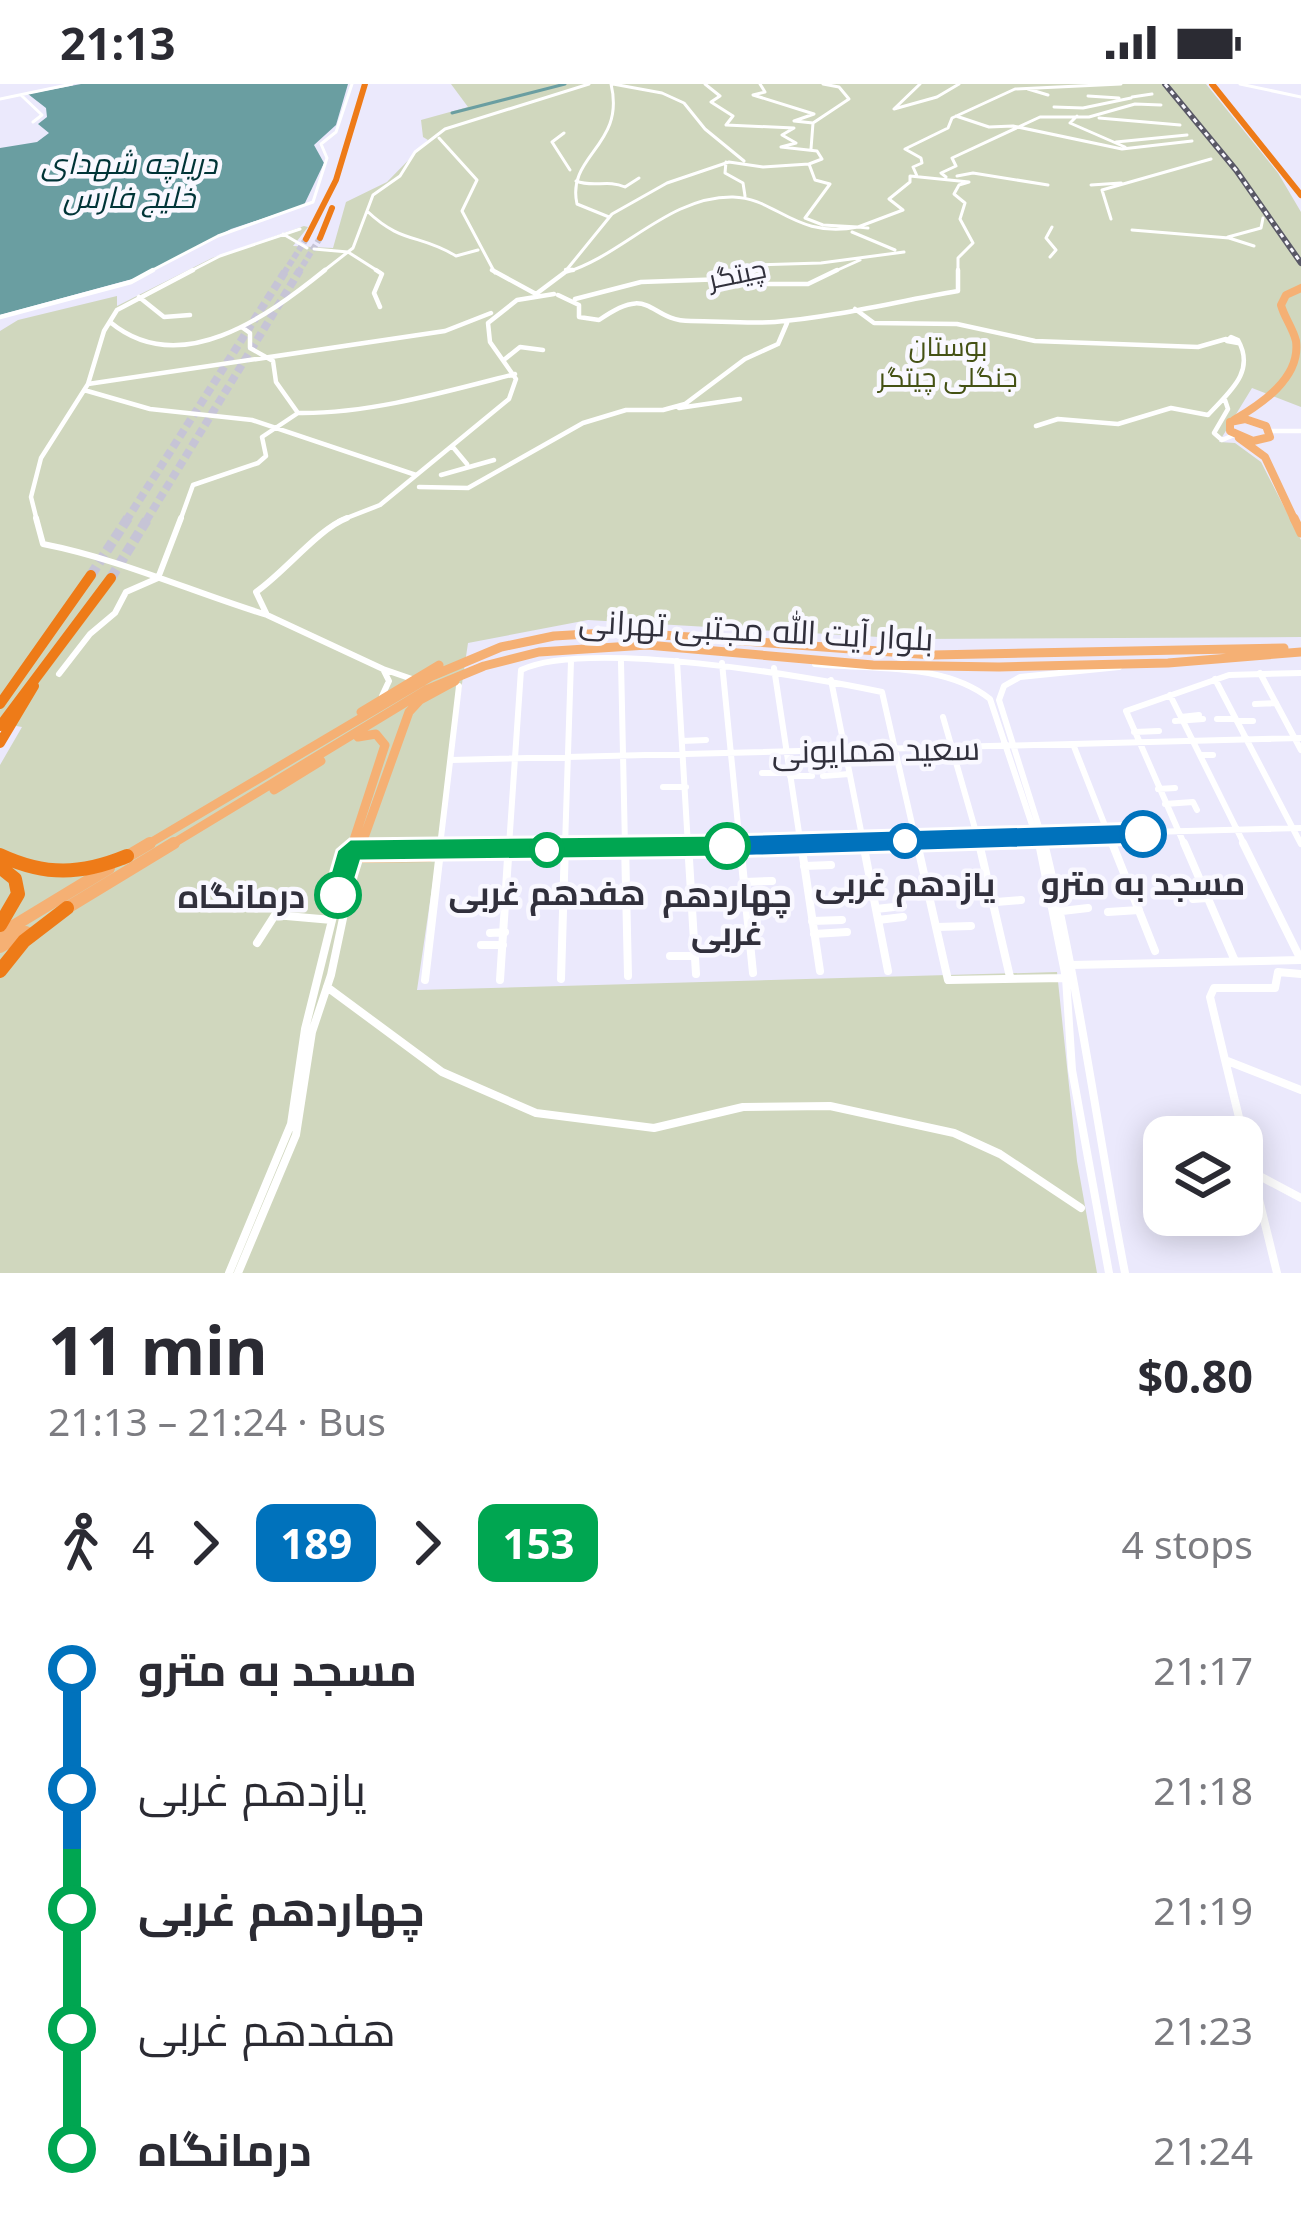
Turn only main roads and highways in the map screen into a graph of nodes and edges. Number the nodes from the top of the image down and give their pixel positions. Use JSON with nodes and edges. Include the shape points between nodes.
{"nodes":[{"id":1,"x":368,"y":84,"type":"edge"},
{"id":2,"x":1219,"y":85,"type":"edge"},
{"id":3,"x":1301,"y":182,"type":"edge"},
{"id":4,"x":1301,"y":195,"type":"edge"},
{"id":5,"x":320,"y":238,"type":"tunnel mouth"},
{"id":6,"x":309,"y":246,"type":"tunnel mouth"},
{"id":7,"x":1301,"y":289,"type":"edge"},
{"id":8,"x":1293,"y":330,"type":"junction"},
{"id":9,"x":1301,"y":346,"type":"edge"},
{"id":10,"x":1301,"y":368,"type":"edge"},
{"id":11,"x":1234,"y":420,"type":"junction"},
{"id":12,"x":1269,"y":431,"type":"junction"},
{"id":13,"x":1237,"y":436,"type":"junction"},
{"id":14,"x":1301,"y":529,"type":"edge"},
{"id":15,"x":91,"y":575,"type":"tunnel mouth"},
{"id":16,"x":111,"y":578,"type":"tunnel mouth"},
{"id":17,"x":739,"y":647,"type":"junction"},
{"id":18,"x":1301,"y":650,"type":"edge"},
{"id":19,"x":501,"y":653,"type":"junction"},
{"id":20,"x":50,"y":657,"type":"junction"},
{"id":21,"x":421,"y":700,"type":"junction"},
{"id":22,"x":0,"y":704,"type":"edge"},
{"id":23,"x":0,"y":726,"type":"edge"},
{"id":24,"x":334,"y":732,"type":"junction"},
{"id":25,"x":358,"y":737,"type":"junction"},
{"id":26,"x":0,"y":743,"type":"edge"},
{"id":27,"x":226,"y":813,"type":"junction"},
{"id":28,"x":357,"y":851,"type":"junction"},
{"id":29,"x":0,"y":854,"type":"edge"},
{"id":30,"x":128,"y":856,"type":"junction"},
{"id":31,"x":0,"y":867,"type":"edge"},
{"id":32,"x":67,"y":908,"type":"junction"},
{"id":33,"x":0,"y":930,"type":"edge"},
{"id":34,"x":0,"y":947,"type":"edge"},
{"id":35,"x":0,"y":970,"type":"edge"}],
"edges":[{"from":1,"to":5,"type":"highway"},
{"from":1,"to":6,"type":"highway"},
{"from":2,"to":3,"type":"highway"},
{"from":2,"to":4,"type":"highway"},
{"from":7,"to":8,"type":"main road","via":[[1281,305]]},
{"from":8,"to":9,"type":"main road"},
{"from":8,"to":11,"type":"main road","via":[[1297,370]]},
{"from":10,"to":12,"type":"main road","via":[[1262,406]]},
{"from":11,"to":12,"type":"main road"},
{"from":11,"to":13,"type":"main road","via":[[1228,424]]},
{"from":12,"to":13,"type":"main road","via":[[1260,441]]},
{"from":12,"to":14,"type":"main road","via":[[1269,455]]},
{"from":13,"to":14,"type":"main road","via":[[1265,457]]},
{"from":15,"to":22,"type":"highway"},
{"from":16,"to":20,"type":"highway"},
{"from":17,"to":18,"type":"main road","name":"بلوار آیت الله مجتبی تهرانی","via":[[932,655]]},
{"from":17,"to":18,"type":"main road","name":"بلوار آیت الله مجتبی تهرانی","via":[[869,665],[1131,664]]},
{"from":17,"to":19,"type":"main road","name":"بلوار آیت الله مجتبی تهرانی","via":[[617,642]]},
{"from":19,"to":21,"type":"main road"},
{"from":19,"to":24,"type":"main road","name":"بلوار آیت الله مجتبی تهرانی","via":[[432,676]]},
{"from":19,"to":24,"type":"main road","via":[[463,656],[412,679]]},
{"from":19,"to":27,"type":"main road","name":"بلوار آیت الله مجتبی تهرانی","via":[[426,689]]},
{"from":20,"to":23,"type":"highway"},
{"from":20,"to":26,"type":"highway"},
{"from":21,"to":25,"type":"main road"},
{"from":21,"to":28,"type":"main road","via":[[401,729]]},
{"from":24,"to":30,"type":"main road","name":"بلوار آیت الله مجتبی تهرانی"},
{"from":25,"to":27,"type":"main road"},
{"from":25,"to":28,"type":"main road","via":[[376,734],[385,745]]},
{"from":27,"to":32,"type":"main road","name":"بلوار آیت الله مجتبی تهرانی"},
{"from":28,"to":28,"type":"main road","via":[[380,849],[439,851]]},
{"from":29,"to":30,"type":"highway","via":[[56,876]]},
{"from":30,"to":33,"type":"main road","name":"بلوار آیت الله مجتبی تهرانی"},
{"from":31,"to":33,"type":"highway","via":[[20,886]]},
{"from":32,"to":34,"type":"main road","name":"بلوار آیت الله مجتبی تهرانی"},
{"from":32,"to":35,"type":"highway"}]}
